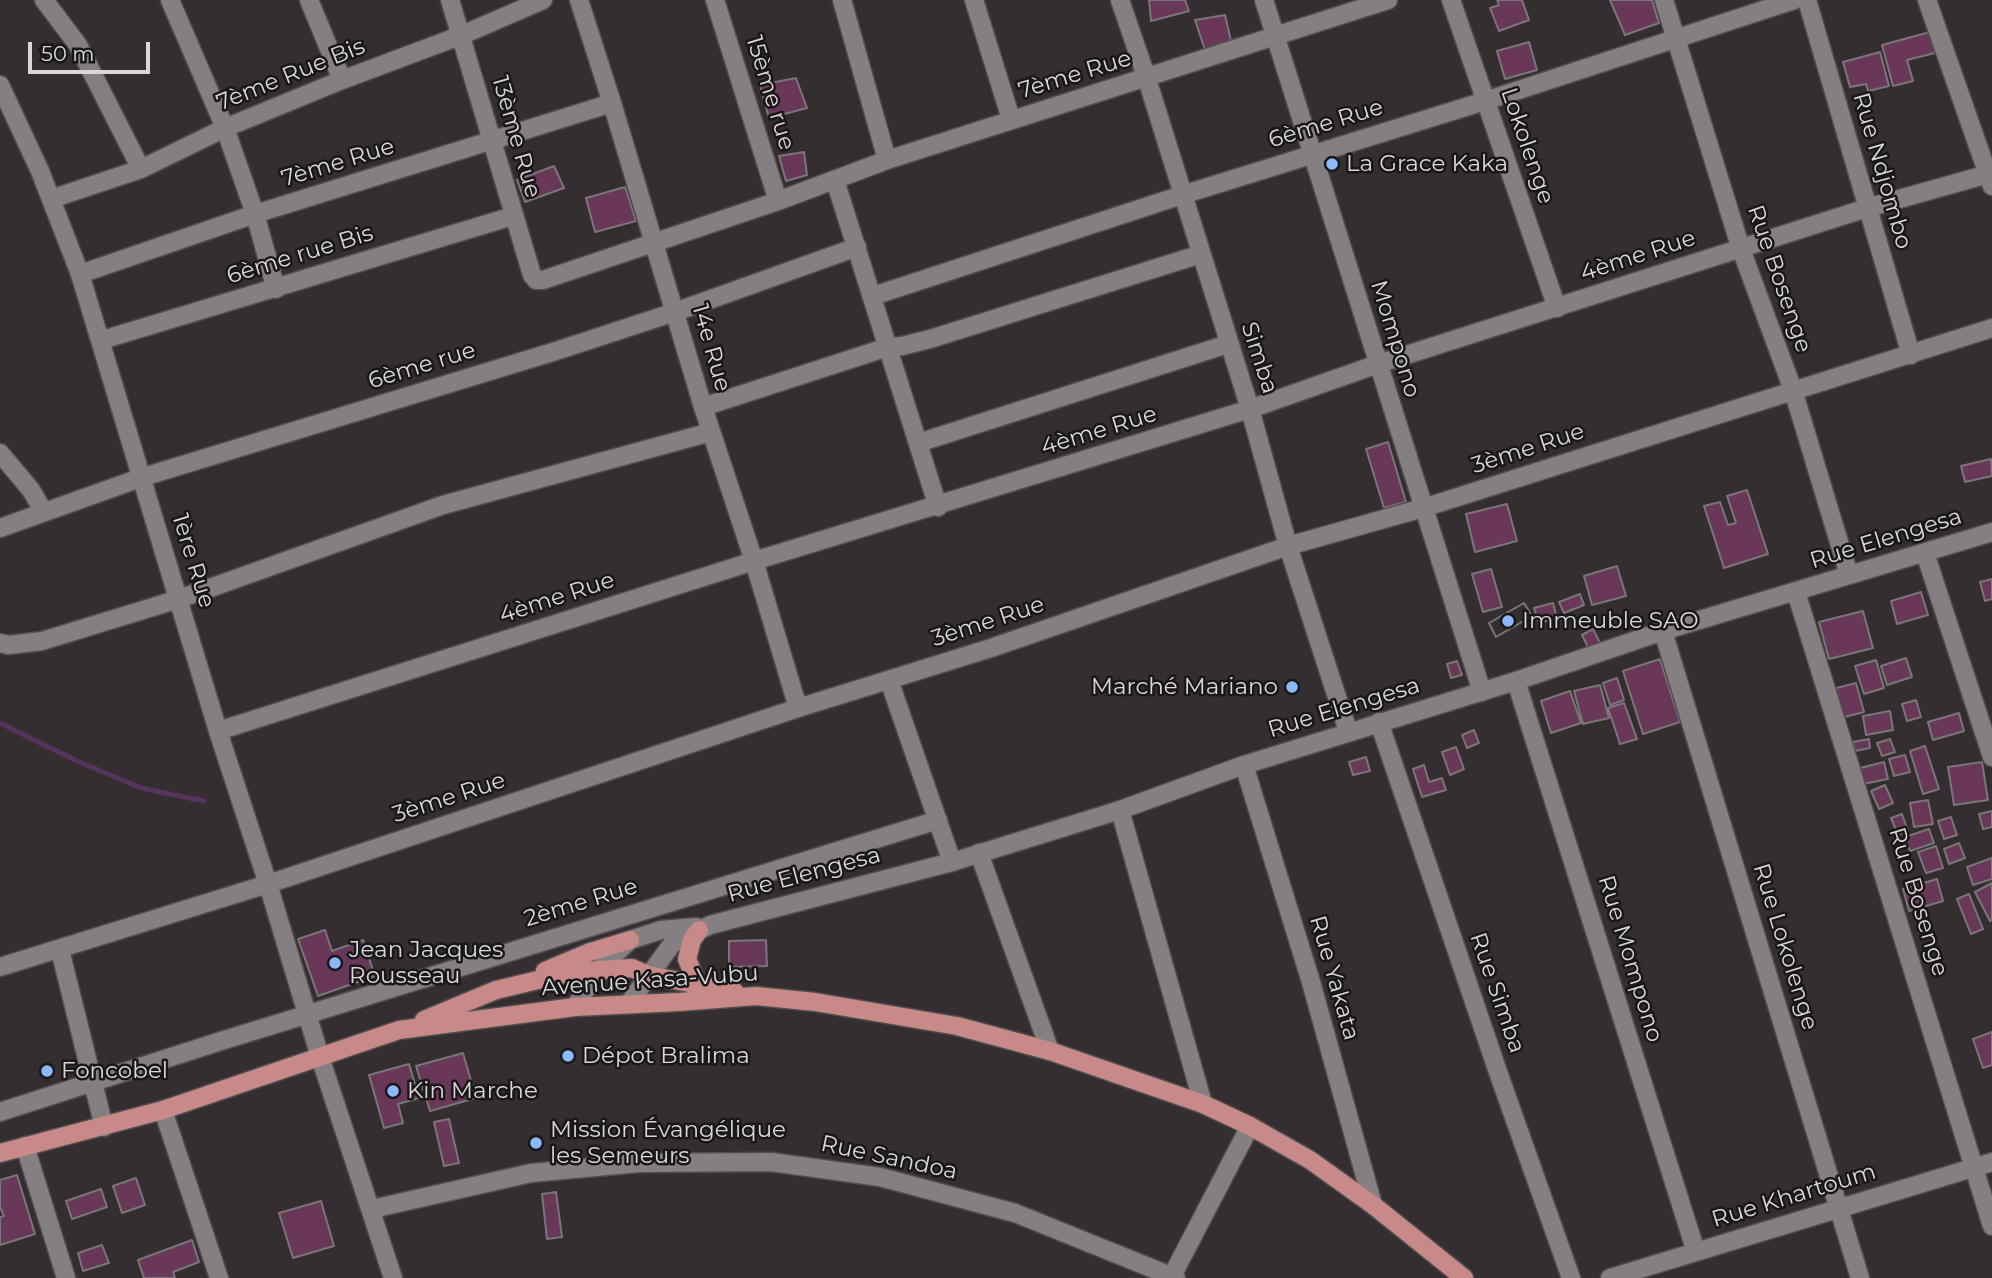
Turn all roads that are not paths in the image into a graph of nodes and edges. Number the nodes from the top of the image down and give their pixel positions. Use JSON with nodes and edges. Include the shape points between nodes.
{"nodes":[{"id":1,"x":44,"y":0,"type":"edge"},
{"id":2,"x":170,"y":0,"type":"edge"},
{"id":3,"x":309,"y":0,"type":"edge"},
{"id":4,"x":450,"y":0,"type":"edge"},
{"id":5,"x":543,"y":0,"type":"edge"},
{"id":6,"x":579,"y":0,"type":"edge"},
{"id":7,"x":715,"y":0,"type":"edge"},
{"id":8,"x":842,"y":0,"type":"edge"},
{"id":9,"x":974,"y":0,"type":"edge"},
{"id":10,"x":1120,"y":0,"type":"edge"},
{"id":11,"x":1264,"y":0,"type":"edge"},
{"id":12,"x":1388,"y":0,"type":"edge"},
{"id":13,"x":1451,"y":0,"type":"edge"},
{"id":14,"x":1664,"y":0,"type":"edge"},
{"id":15,"x":1794,"y":0,"type":"edge"},
{"id":16,"x":1807,"y":0,"type":"edge"},
{"id":17,"x":1927,"y":0,"type":"edge"},
{"id":18,"x":462,"y":35,"type":"junction"},
{"id":19,"x":1275,"y":36,"type":"junction"},
{"id":20,"x":1676,"y":37,"type":"junction"},
{"id":21,"x":1147,"y":79,"type":"junction"},
{"id":22,"x":342,"y":80,"type":"junction"},
{"id":23,"x":0,"y":85,"type":"edge"},
{"id":24,"x":1485,"y":101,"type":"junction"},
{"id":25,"x":612,"y":103,"type":"junction"},
{"id":26,"x":1011,"y":119,"type":"junction"},
{"id":27,"x":225,"y":128,"type":"junction"},
{"id":28,"x":491,"y":141,"type":"junction"},
{"id":29,"x":1312,"y":154,"type":"junction"},
{"id":30,"x":887,"y":160,"type":"junction"},
{"id":31,"x":141,"y":169,"type":"junction"},
{"id":32,"x":1991,"y":178,"type":"edge"},
{"id":33,"x":835,"y":180,"type":"junction"},
{"id":34,"x":1182,"y":195,"type":"junction"},
{"id":35,"x":51,"y":199,"type":"junction"},
{"id":36,"x":778,"y":201,"type":"junction"},
{"id":37,"x":1867,"y":208,"type":"junction"},
{"id":38,"x":255,"y":214,"type":"junction"},
{"id":39,"x":513,"y":216,"type":"junction"},
{"id":40,"x":654,"y":243,"type":"junction"},
{"id":41,"x":857,"y":247,"type":"junction"},
{"id":42,"x":1741,"y":249,"type":"junction"},
{"id":43,"x":1201,"y":254,"type":"junction"},
{"id":44,"x":80,"y":274,"type":"junction"},
{"id":45,"x":543,"y":280,"type":"joint"},
{"id":46,"x":276,"y":289,"type":"junction"},
{"id":47,"x":873,"y":296,"type":"junction"},
{"id":48,"x":1558,"y":308,"type":"junction"},
{"id":49,"x":676,"y":312,"type":"junction"},
{"id":50,"x":1992,"y":328,"type":"edge"},
{"id":51,"x":102,"y":340,"type":"junction"},
{"id":52,"x":1228,"y":344,"type":"junction"},
{"id":53,"x":888,"y":347,"type":"junction"},
{"id":54,"x":1911,"y":355,"type":"junction"},
{"id":55,"x":1377,"y":364,"type":"junction"},
{"id":56,"x":1793,"y":390,"type":"junction"},
{"id":57,"x":703,"y":407,"type":"junction"},
{"id":58,"x":1250,"y":409,"type":"junction"},
{"id":59,"x":711,"y":432,"type":"junction"},
{"id":60,"x":919,"y":443,"type":"junction"},
{"id":61,"x":0,"y":453,"type":"edge"},
{"id":62,"x":142,"y":477,"type":"junction"},
{"id":63,"x":938,"y":507,"type":"junction"},
{"id":64,"x":1423,"y":508,"type":"junction"},
{"id":65,"x":44,"y":512,"type":"junction"},
{"id":66,"x":0,"y":528,"type":"edge"},
{"id":67,"x":1992,"y":532,"type":"edge"},
{"id":68,"x":1288,"y":547,"type":"junction"},
{"id":69,"x":1925,"y":553,"type":"junction"},
{"id":70,"x":754,"y":561,"type":"junction"},
{"id":71,"x":1849,"y":575,"type":"junction"},
{"id":72,"x":1796,"y":592,"type":"junction"},
{"id":73,"x":179,"y":599,"type":"junction"},
{"id":74,"x":1663,"y":631,"type":"junction"},
{"id":75,"x":0,"y":643,"type":"edge"},
{"id":76,"x":890,"y":680,"type":"junction"},
{"id":77,"x":1516,"y":681,"type":"junction"},
{"id":78,"x":1482,"y":692,"type":"junction"},
{"id":79,"x":799,"y":708,"type":"junction"},
{"id":80,"x":1379,"y":722,"type":"junction"},
{"id":81,"x":218,"y":731,"type":"junction"},
{"id":82,"x":1348,"y":732,"type":"junction"},
{"id":83,"x":1992,"y":757,"type":"edge"},
{"id":84,"x":1244,"y":765,"type":"junction"},
{"id":85,"x":1120,"y":810,"type":"junction"},
{"id":86,"x":938,"y":820,"type":"junction"},
{"id":87,"x":979,"y":853,"type":"junction"},
{"id":88,"x":953,"y":862,"type":"junction"},
{"id":89,"x":268,"y":884,"type":"junction"},
{"id":90,"x":704,"y":927,"type":"junction"},
{"id":91,"x":630,"y":940,"type":"junction"},
{"id":92,"x":60,"y":950,"type":"junction"},
{"id":93,"x":0,"y":967,"type":"edge"},
{"id":94,"x":598,"y":970,"type":"junction"},
{"id":95,"x":649,"y":975,"type":"junction"},
{"id":96,"x":697,"y":983,"type":"junction"},
{"id":97,"x":510,"y":987,"type":"junction"},
{"id":98,"x":756,"y":996,"type":"junction"},
{"id":99,"x":629,"y":1003,"type":"junction"},
{"id":100,"x":575,"y":1007,"type":"junction"},
{"id":101,"x":307,"y":1014,"type":"junction"},
{"id":102,"x":399,"y":1030,"type":"junction"},
{"id":103,"x":1050,"y":1051,"type":"junction"},
{"id":104,"x":320,"y":1057,"type":"junction"},
{"id":105,"x":93,"y":1082,"type":"junction"},
{"id":106,"x":1203,"y":1104,"type":"junction"},
{"id":107,"x":163,"y":1110,"type":"junction"},
{"id":108,"x":0,"y":1112,"type":"edge"},
{"id":109,"x":1250,"y":1126,"type":"junction"},
{"id":110,"x":104,"y":1127,"type":"junction"},
{"id":111,"x":25,"y":1146,"type":"junction"},
{"id":112,"x":0,"y":1153,"type":"edge"},
{"id":113,"x":1992,"y":1162,"type":"edge"},
{"id":114,"x":1974,"y":1167,"type":"junction"},
{"id":115,"x":1373,"y":1205,"type":"junction"},
{"id":116,"x":1839,"y":1207,"type":"junction"},
{"id":117,"x":372,"y":1209,"type":"junction"},
{"id":118,"x":1992,"y":1226,"type":"edge"},
{"id":119,"x":1696,"y":1251,"type":"junction"},
{"id":120,"x":1173,"y":1277,"type":"edge"},
{"id":121,"x":66,"y":1278,"type":"edge"},
{"id":122,"x":219,"y":1278,"type":"edge"},
{"id":123,"x":393,"y":1278,"type":"edge"},
{"id":124,"x":1464,"y":1278,"type":"edge"},
{"id":125,"x":1571,"y":1278,"type":"edge"},
{"id":126,"x":1610,"y":1278,"type":"edge"},
{"id":127,"x":1860,"y":1278,"type":"edge"}],
"edges":[{"from":1,"to":31,"type":"street","via":[[78,45]]},
{"from":2,"to":27,"type":"street"},
{"from":3,"to":22,"type":"street"},
{"from":4,"to":18,"type":"street","name":"13ème Rue"},
{"from":5,"to":18,"type":"street","name":"7ème Rue Bis"},
{"from":6,"to":25,"type":"street","name":"14e Rue"},
{"from":7,"to":36,"type":"street","name":"15ème rue"},
{"from":8,"to":30,"type":"street"},
{"from":9,"to":26,"type":"street"},
{"from":10,"to":21,"type":"street","name":"Simba"},
{"from":11,"to":19,"type":"street","name":"Mompono"},
{"from":12,"to":19,"type":"street","name":"7ème Rue"},
{"from":13,"to":24,"type":"street","name":"Lokolenge"},
{"from":14,"to":20,"type":"street","name":"Rue Bosenge"},
{"from":15,"to":20,"type":"street","name":"6ème Rue"},
{"from":16,"to":37,"type":"street","name":"Rue Ndjombo"},
{"from":17,"to":32,"type":"street"},
{"from":18,"to":22,"type":"street","name":"7ème Rue Bis"},
{"from":18,"to":28,"type":"street","name":"13ème Rue"},
{"from":19,"to":21,"type":"street","name":"7ème Rue"},
{"from":19,"to":29,"type":"street","name":"Mompono"},
{"from":20,"to":24,"type":"street","name":"6ème Rue"},
{"from":20,"to":42,"type":"street","name":"Rue Bosenge"},
{"from":21,"to":26,"type":"street","name":"7ème Rue"},
{"from":21,"to":34,"type":"street","name":"Simba"},
{"from":22,"to":27,"type":"street","name":"7ème Rue Bis"},
{"from":23,"to":35,"type":"street","name":"1ère Rue"},
{"from":24,"to":29,"type":"street","name":"6ème Rue"},
{"from":24,"to":48,"type":"street","name":"Lokolenge"},
{"from":25,"to":28,"type":"street","name":"7ème Rue"},
{"from":25,"to":40,"type":"street","name":"14e Rue"},
{"from":26,"to":30,"type":"street","name":"7ème Rue"},
{"from":27,"to":31,"type":"street","name":"7ème Rue Bis"},
{"from":27,"to":38,"type":"street"},
{"from":28,"to":38,"type":"street","name":"7ème Rue"},
{"from":28,"to":39,"type":"street","name":"13ème Rue"},
{"from":29,"to":34,"type":"street","name":"6ème Rue"},
{"from":29,"to":55,"type":"street","name":"Mompono"},
{"from":30,"to":33,"type":"street","name":"7ème Rue"},
{"from":31,"to":35,"type":"street","name":"7ème Rue Bis"},
{"from":32,"to":37,"type":"street","name":"4ème Rue"},
{"from":33,"to":36,"type":"street","name":"7ème Rue"},
{"from":33,"to":41,"type":"street"},
{"from":34,"to":43,"type":"street","name":"Simba"},
{"from":34,"to":47,"type":"street","name":"6ème Rue"},
{"from":35,"to":44,"type":"street","name":"1ère Rue"},
{"from":36,"to":40,"type":"street","name":"7ème Rue"},
{"from":37,"to":42,"type":"street","name":"4ème Rue"},
{"from":37,"to":54,"type":"street","name":"Rue Ndjombo"},
{"from":38,"to":44,"type":"street","name":"7ème Rue"},
{"from":38,"to":46,"type":"street"},
{"from":39,"to":45,"type":"street","name":"13ème Rue","via":[[532,275]]},
{"from":39,"to":46,"type":"street","name":"6ème rue Bis"},
{"from":40,"to":45,"type":"street","name":"7ème Rue"},
{"from":40,"to":49,"type":"street","name":"14e Rue"},
{"from":41,"to":47,"type":"street"},
{"from":41,"to":49,"type":"street","name":"6ème rue"},
{"from":42,"to":48,"type":"street","name":"4ème Rue"},
{"from":42,"to":56,"type":"street","name":"Rue Bosenge"},
{"from":43,"to":52,"type":"street","name":"Simba"},
{"from":43,"to":53,"type":"street","via":[[930,339]]},
{"from":44,"to":51,"type":"street","name":"1ère Rue"},
{"from":46,"to":51,"type":"street","name":"6ème rue Bis"},
{"from":47,"to":53,"type":"street"},
{"from":48,"to":55,"type":"street","name":"4ème Rue"},
{"from":49,"to":57,"type":"street","name":"14e Rue"},
{"from":49,"to":62,"type":"street","name":"6ème rue"},
{"from":50,"to":54,"type":"street","name":"3ème Rue"},
{"from":51,"to":62,"type":"street","name":"1ère Rue"},
{"from":52,"to":58,"type":"street","name":"Simba"},
{"from":52,"to":60,"type":"street"},
{"from":53,"to":57,"type":"street"},
{"from":53,"to":60,"type":"street"},
{"from":54,"to":56,"type":"street","name":"3ème Rue"},
{"from":55,"to":58,"type":"street","name":"4ème Rue"},
{"from":55,"to":64,"type":"street","name":"Mompono"},
{"from":56,"to":64,"type":"street","name":"3ème Rue"},
{"from":56,"to":71,"type":"street","name":"Rue Bosenge"},
{"from":57,"to":59,"type":"street","name":"14e Rue"},
{"from":58,"to":63,"type":"street","name":"4ème Rue"},
{"from":58,"to":68,"type":"street","name":"Simba"},
{"from":59,"to":70,"type":"street","name":"14e Rue"},
{"from":59,"to":73,"type":"street","via":[[443,505]]},
{"from":60,"to":63,"type":"street"},
{"from":61,"to":65,"type":"street"},
{"from":62,"to":65,"type":"street","name":"6ème rue"},
{"from":62,"to":73,"type":"street","name":"1ère Rue"},
{"from":63,"to":70,"type":"street","name":"4ème Rue"},
{"from":64,"to":68,"type":"street","name":"3ème Rue"},
{"from":64,"to":78,"type":"street","name":"Mompono"},
{"from":65,"to":66,"type":"street","name":"6ème rue"},
{"from":67,"to":69,"type":"street","name":"Rue Elengesa"},
{"from":68,"to":76,"type":"street","name":"3ème Rue"},
{"from":68,"to":82,"type":"street","name":"Simba"},
{"from":69,"to":71,"type":"street","name":"Rue Elengesa"},
{"from":69,"to":83,"type":"street"},
{"from":70,"to":79,"type":"street","name":"14e Rue"},
{"from":70,"to":81,"type":"street","name":"4ème Rue"},
{"from":71,"to":72,"type":"street","name":"Rue Elengesa"},
{"from":72,"to":74,"type":"street","name":"Rue Elengesa"},
{"from":72,"to":114,"type":"street","name":"Rue Bosenge"},
{"from":73,"to":75,"type":"street","via":[[42,641]]},
{"from":73,"to":81,"type":"street","name":"1ère Rue"},
{"from":74,"to":77,"type":"street","name":"Rue Elengesa"},
{"from":74,"to":116,"type":"street","name":"Rue Lokolenge"},
{"from":76,"to":79,"type":"street","name":"3ème Rue"},
{"from":76,"to":86,"type":"street"},
{"from":77,"to":78,"type":"street","name":"Rue Elengesa"},
{"from":77,"to":119,"type":"street","name":"Rue Mompono"},
{"from":78,"to":80,"type":"street","name":"Rue Elengesa"},
{"from":79,"to":89,"type":"street","name":"3ème Rue"},
{"from":80,"to":82,"type":"street","name":"Rue Elengesa"},
{"from":80,"to":125,"type":"street","name":"Rue Simba"},
{"from":81,"to":89,"type":"street","name":"1ère Rue"},
{"from":82,"to":84,"type":"street","name":"Rue Elengesa"},
{"from":84,"to":85,"type":"street","name":"Rue Elengesa"},
{"from":84,"to":115,"type":"street","name":"Rue Yakata"},
{"from":85,"to":87,"type":"street","name":"Rue Elengesa"},
{"from":85,"to":106,"type":"street"},
{"from":86,"to":88,"type":"street"},
{"from":86,"to":101,"type":"street","name":"2ème Rue"},
{"from":87,"to":88,"type":"street","name":"Rue Elengesa"},
{"from":87,"to":103,"type":"street"},
{"from":88,"to":90,"type":"street","name":"Rue Elengesa"},
{"from":89,"to":92,"type":"street","name":"3ème Rue"},
{"from":89,"to":101,"type":"street","name":"1ère Rue"},
{"from":90,"to":91,"type":"street","via":[[661,930]]},
{"from":90,"to":95,"type":"street","via":[[673,944]]},
{"from":90,"to":96,"type":"main road","via":[[692,940],[687,958]]},
{"from":91,"to":94,"type":"street"},
{"from":91,"to":97,"type":"main road"},
{"from":92,"to":93,"type":"street","name":"3ème Rue"},
{"from":92,"to":105,"type":"street"},
{"from":94,"to":95,"type":"main road","via":[[632,968]]},
{"from":94,"to":97,"type":"main road"},
{"from":94,"to":100,"type":"street"},
{"from":95,"to":96,"type":"main road"},
{"from":95,"to":99,"type":"street"},
{"from":96,"to":98,"type":"main road"},
{"from":97,"to":102,"type":"main road"},
{"from":98,"to":99,"type":"main road","name":"Avenue Kasa-Vubu"},
{"from":98,"to":103,"type":"main road","name":"Avenue Kasa-Vubu","via":[[957,1026]]},
{"from":99,"to":100,"type":"main road","name":"Avenue Kasa-Vubu"},
{"from":100,"to":102,"type":"main road","name":"Avenue Kasa-Vubu"},
{"from":101,"to":104,"type":"street","name":"1ère Rue"},
{"from":101,"to":105,"type":"street","name":"2ème Rue"},
{"from":102,"to":104,"type":"main road","name":"Avenue Kasa-Vubu"},
{"from":103,"to":106,"type":"main road","name":"Avenue Kasa-Vubu"},
{"from":104,"to":107,"type":"main road","name":"Avenue Kasa-Vubu"},
{"from":104,"to":117,"type":"street","name":"1ère Rue"},
{"from":105,"to":108,"type":"street","name":"2ème Rue"},
{"from":105,"to":110,"type":"street"},
{"from":106,"to":109,"type":"main road","name":"Avenue Kasa-Vubu"},
{"from":107,"to":110,"type":"main road","name":"Avenue Kasa-Vubu"},
{"from":107,"to":122,"type":"street"},
{"from":109,"to":115,"type":"main road","name":"Avenue Kasa-Vubu","via":[[1310,1160]]},
{"from":109,"to":120,"type":"street"},
{"from":110,"to":111,"type":"main road","name":"Avenue Kasa-Vubu"},
{"from":111,"to":112,"type":"main road","name":"Avenue Kasa-Vubu"},
{"from":111,"to":121,"type":"street"},
{"from":113,"to":114,"type":"street","name":"Rue Khartoum"},
{"from":114,"to":116,"type":"street","name":"Rue Khartoum"},
{"from":114,"to":118,"type":"street","name":"Rue Bosenge"},
{"from":115,"to":124,"type":"main road","name":"Avenue Kasa-Vubu"},
{"from":116,"to":119,"type":"street","name":"Rue Khartoum"},
{"from":116,"to":127,"type":"street","name":"Rue Lokolenge"},
{"from":117,"to":120,"type":"street","name":"Rue Sandoa","via":[[531,1173],[639,1163],[771,1161],[880,1177],[1016,1213]]},
{"from":117,"to":123,"type":"street","name":"1ère Rue"},
{"from":119,"to":126,"type":"street","name":"Rue Khartoum"}]}
